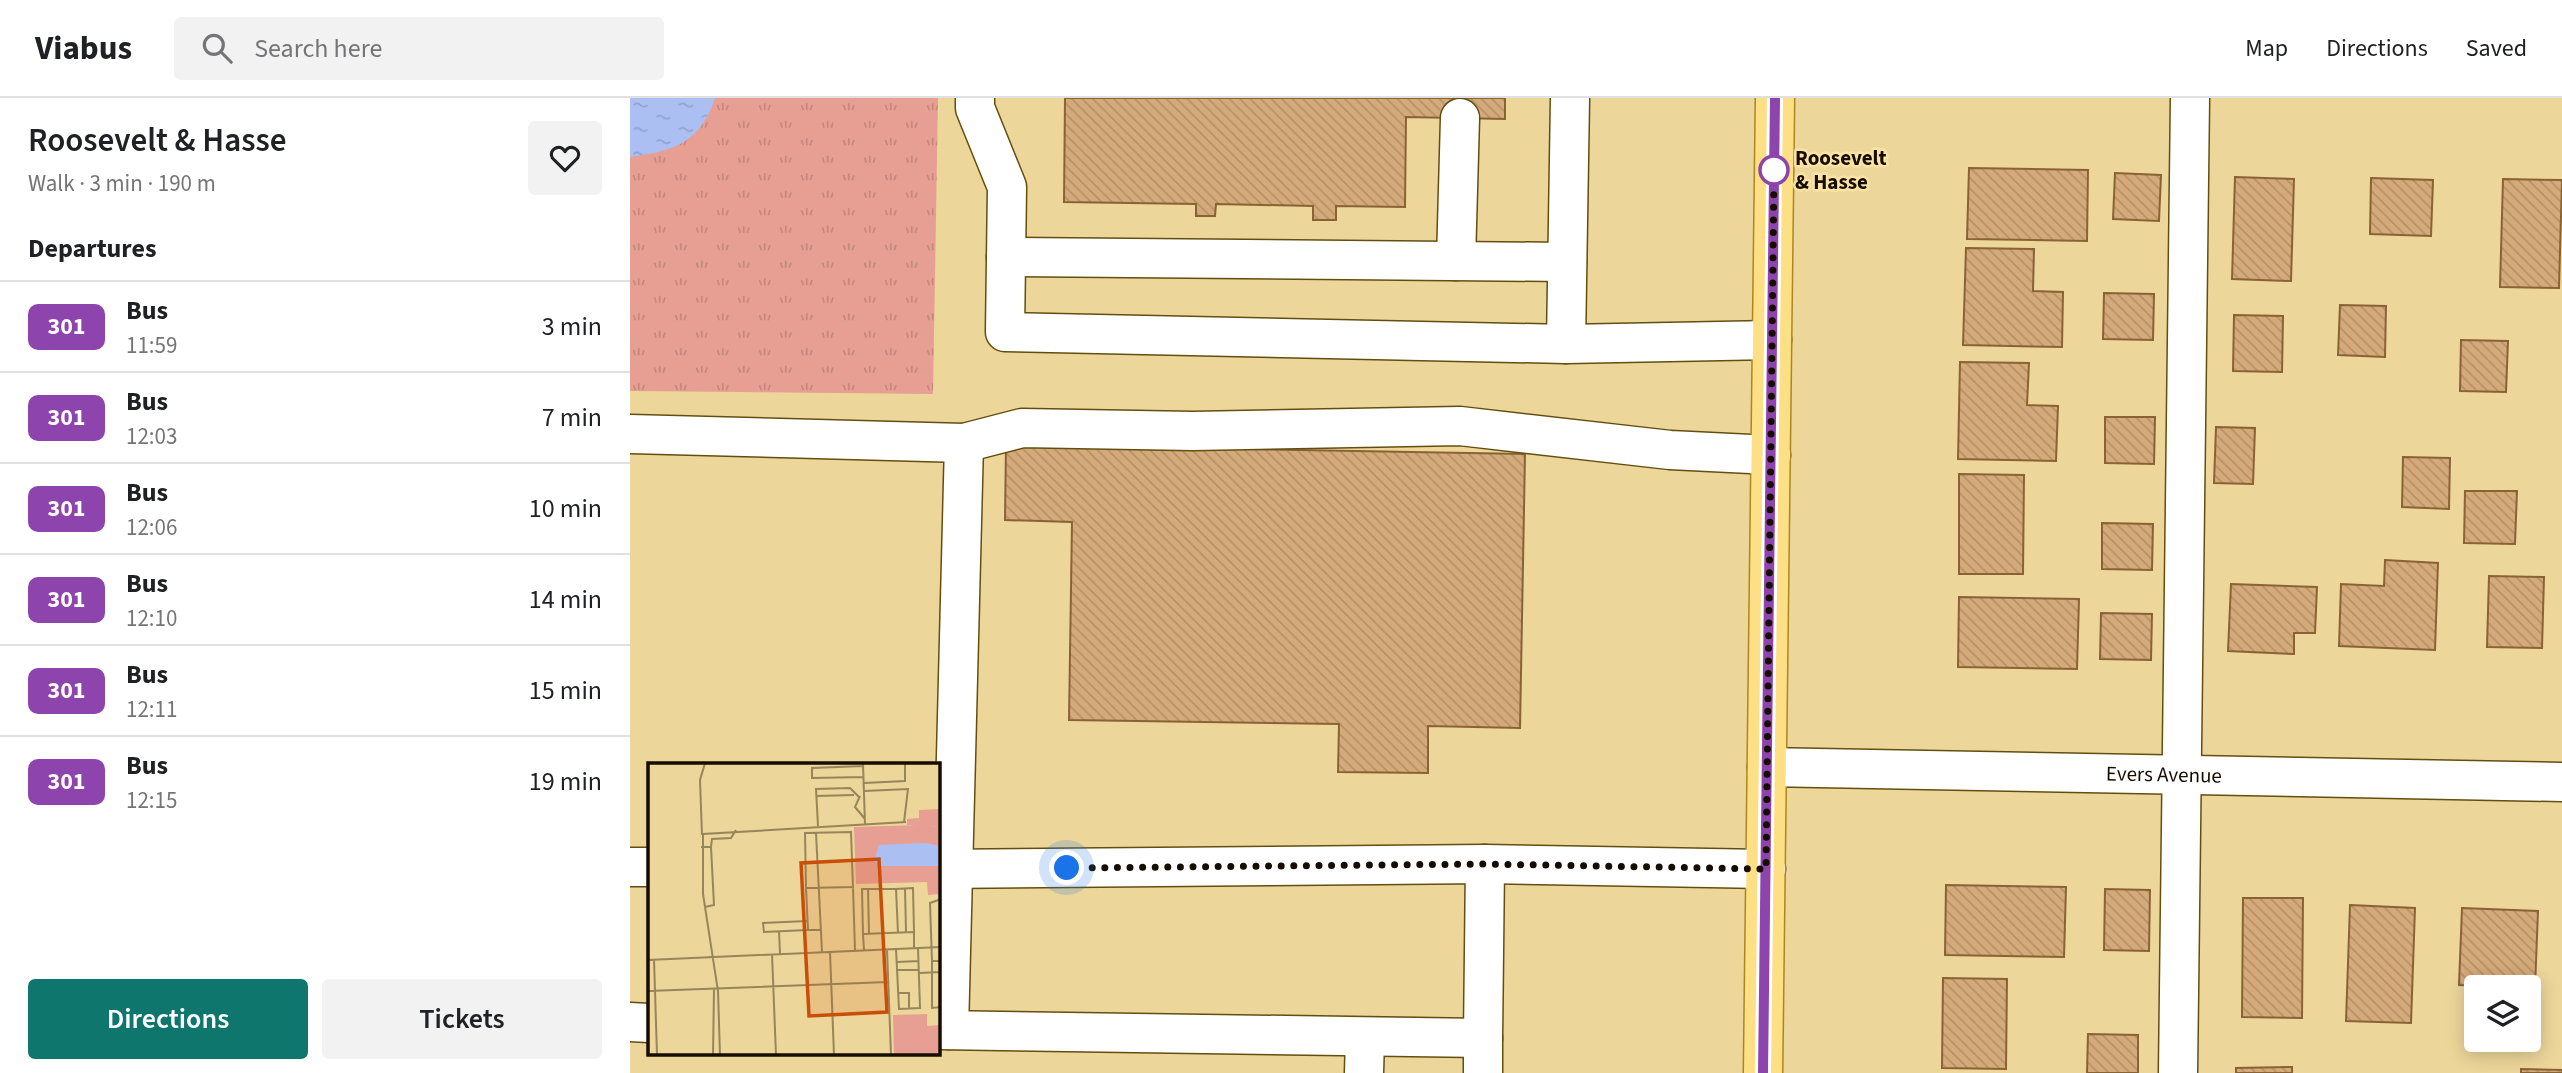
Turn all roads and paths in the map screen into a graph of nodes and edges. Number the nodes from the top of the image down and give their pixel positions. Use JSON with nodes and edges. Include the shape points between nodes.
{"nodes":[{"id":1,"x":975,"y":98,"type":"edge"},
{"id":2,"x":1570,"y":98,"type":"edge"},
{"id":3,"x":1775,"y":98,"type":"edge"},
{"id":4,"x":2190,"y":98,"type":"edge"},
{"id":5,"x":1460,"y":118,"type":"dead end"},
{"id":6,"x":1006,"y":257,"type":"junction"},
{"id":7,"x":1456,"y":261,"type":"junction"},
{"id":8,"x":1567,"y":262,"type":"junction"},
{"id":9,"x":1772,"y":340,"type":"junction"},
{"id":10,"x":1566,"y":344,"type":"junction"},
{"id":11,"x":630,"y":434,"type":"edge"},
{"id":12,"x":964,"y":443,"type":"junction"},
{"id":13,"x":1771,"y":455,"type":"junction"},
{"id":14,"x":1767,"y":767,"type":"junction"},
{"id":15,"x":2184,"y":775,"type":"junction"},
{"id":16,"x":2562,"y":782,"type":"edge"},
{"id":17,"x":1485,"y":864,"type":"junction"},
{"id":18,"x":630,"y":867,"type":"edge"},
{"id":19,"x":648,"y":867,"type":"edge"},
{"id":20,"x":947,"y":869,"type":"edge"},
{"id":21,"x":1766,"y":869,"type":"junction"},
{"id":22,"x":630,"y":1022,"type":"edge"},
{"id":23,"x":648,"y":1023,"type":"edge"},
{"id":24,"x":944,"y":1030,"type":"edge"},
{"id":25,"x":1364,"y":1056,"type":"edge"},
{"id":26,"x":1483,"y":1056,"type":"edge"},
{"id":27,"x":1763,"y":1073,"type":"edge"},
{"id":28,"x":2178,"y":1073,"type":"edge"}],
"edges":[{"from":1,"to":6,"type":"street","via":[[1007,187]]},
{"from":2,"to":8,"type":"street"},
{"from":3,"to":9,"type":"main road"},
{"from":4,"to":15,"type":"street"},
{"from":5,"to":7,"type":"street"},
{"from":6,"to":7,"type":"street"},
{"from":6,"to":10,"type":"street","via":[[1005,332]]},
{"from":7,"to":8,"type":"street"},
{"from":8,"to":10,"type":"street"},
{"from":9,"to":10,"type":"street"},
{"from":9,"to":13,"type":"main road"},
{"from":11,"to":12,"type":"street"},
{"from":12,"to":13,"type":"street","via":[[1023,428],[1193,431],[1460,426],[1670,450]]},
{"from":12,"to":20,"type":"street"},
{"from":13,"to":14,"type":"main road"},
{"from":14,"to":15,"type":"street","name":"Evers Avenue"},
{"from":14,"to":21,"type":"main road"},
{"from":15,"to":16,"type":"street","name":"Evers Avenue"},
{"from":15,"to":28,"type":"street"},
{"from":17,"to":20,"type":"street"},
{"from":17,"to":21,"type":"street"},
{"from":17,"to":26,"type":"street"},
{"from":18,"to":19,"type":"street"},
{"from":20,"to":24,"type":"street"},
{"from":21,"to":27,"type":"main road"},
{"from":22,"to":23,"type":"street"},
{"from":24,"to":25,"type":"street"},
{"from":25,"to":26,"type":"street"}]}
